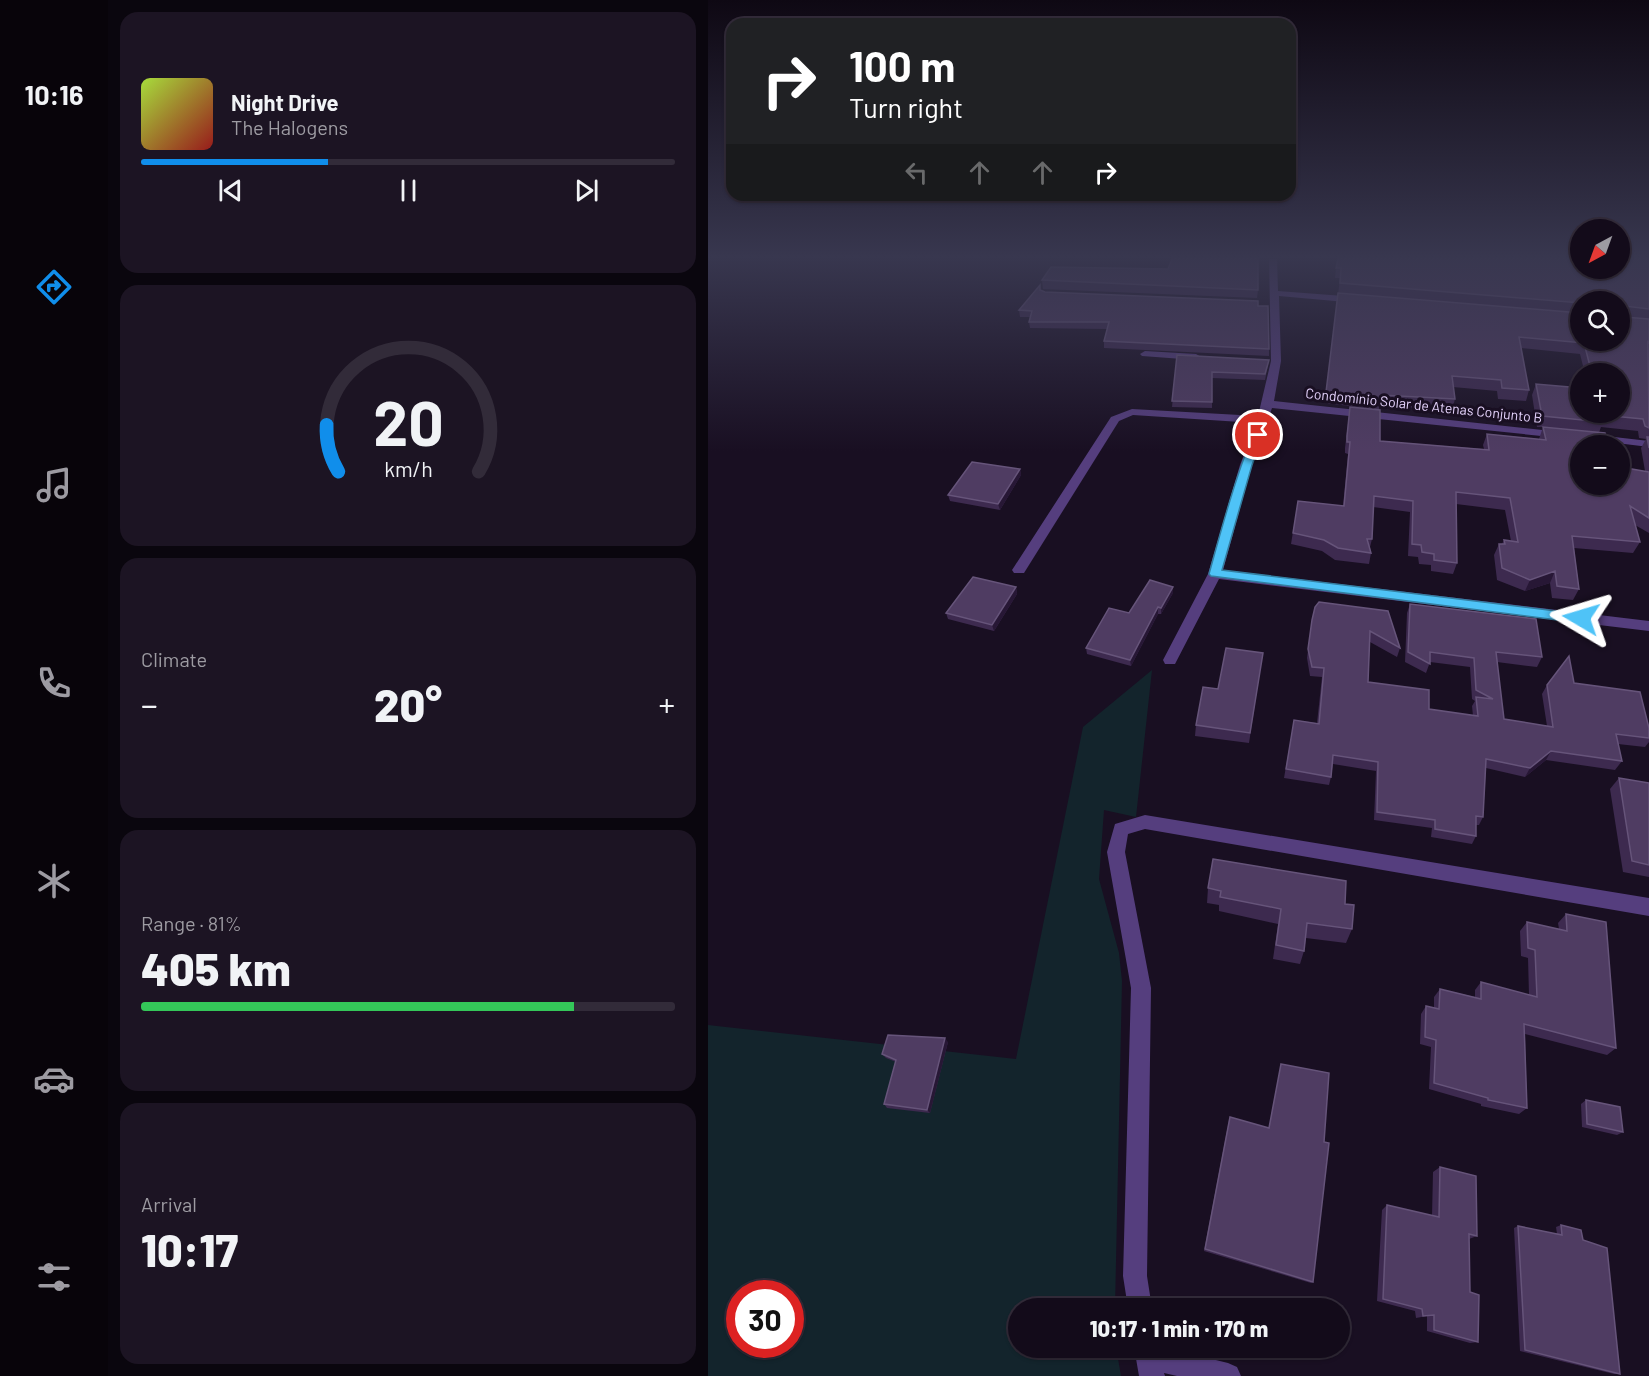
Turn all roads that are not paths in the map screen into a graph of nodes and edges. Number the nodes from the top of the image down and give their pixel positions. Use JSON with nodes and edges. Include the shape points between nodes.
{"nodes":[{"id":1,"x":1270,"y":323,"type":"edge"},
{"id":2,"x":1145,"y":354,"type":"dead end"},
{"id":3,"x":1204,"y":357,"type":"edge"},
{"id":4,"x":1269,"y":404,"type":"junction"},
{"id":5,"x":1263,"y":420,"type":"junction"},
{"id":6,"x":1649,"y":444,"type":"edge"},
{"id":7,"x":1019,"y":570,"type":"dead end"},
{"id":8,"x":1215,"y":574,"type":"junction"},
{"id":9,"x":1649,"y":627,"type":"edge"},
{"id":10,"x":1170,"y":660,"type":"dead end"},
{"id":11,"x":1649,"y":907,"type":"edge"},
{"id":12,"x":1138,"y":1298,"type":"edge"},
{"id":13,"x":1149,"y":1360,"type":"edge"},
{"id":14,"x":1228,"y":1376,"type":"edge"}],
"edges":[{"from":1,"to":4,"type":"street"},
{"from":2,"to":3,"type":"street"},
{"from":4,"to":5,"type":"street"},
{"from":4,"to":6,"type":"street","name":"Condomínio Solar de Atenas Conjunto B"},
{"from":5,"to":7,"type":"street","via":[[1132,412],[1115,419]]},
{"from":5,"to":8,"type":"street"},
{"from":8,"to":9,"type":"street"},
{"from":8,"to":10,"type":"street"},
{"from":11,"to":12,"type":"street","via":[[1145,822],[1121,829],[1116,852],[1141,987],[1135,1276]]},
{"from":13,"to":14,"type":"street"}]}
